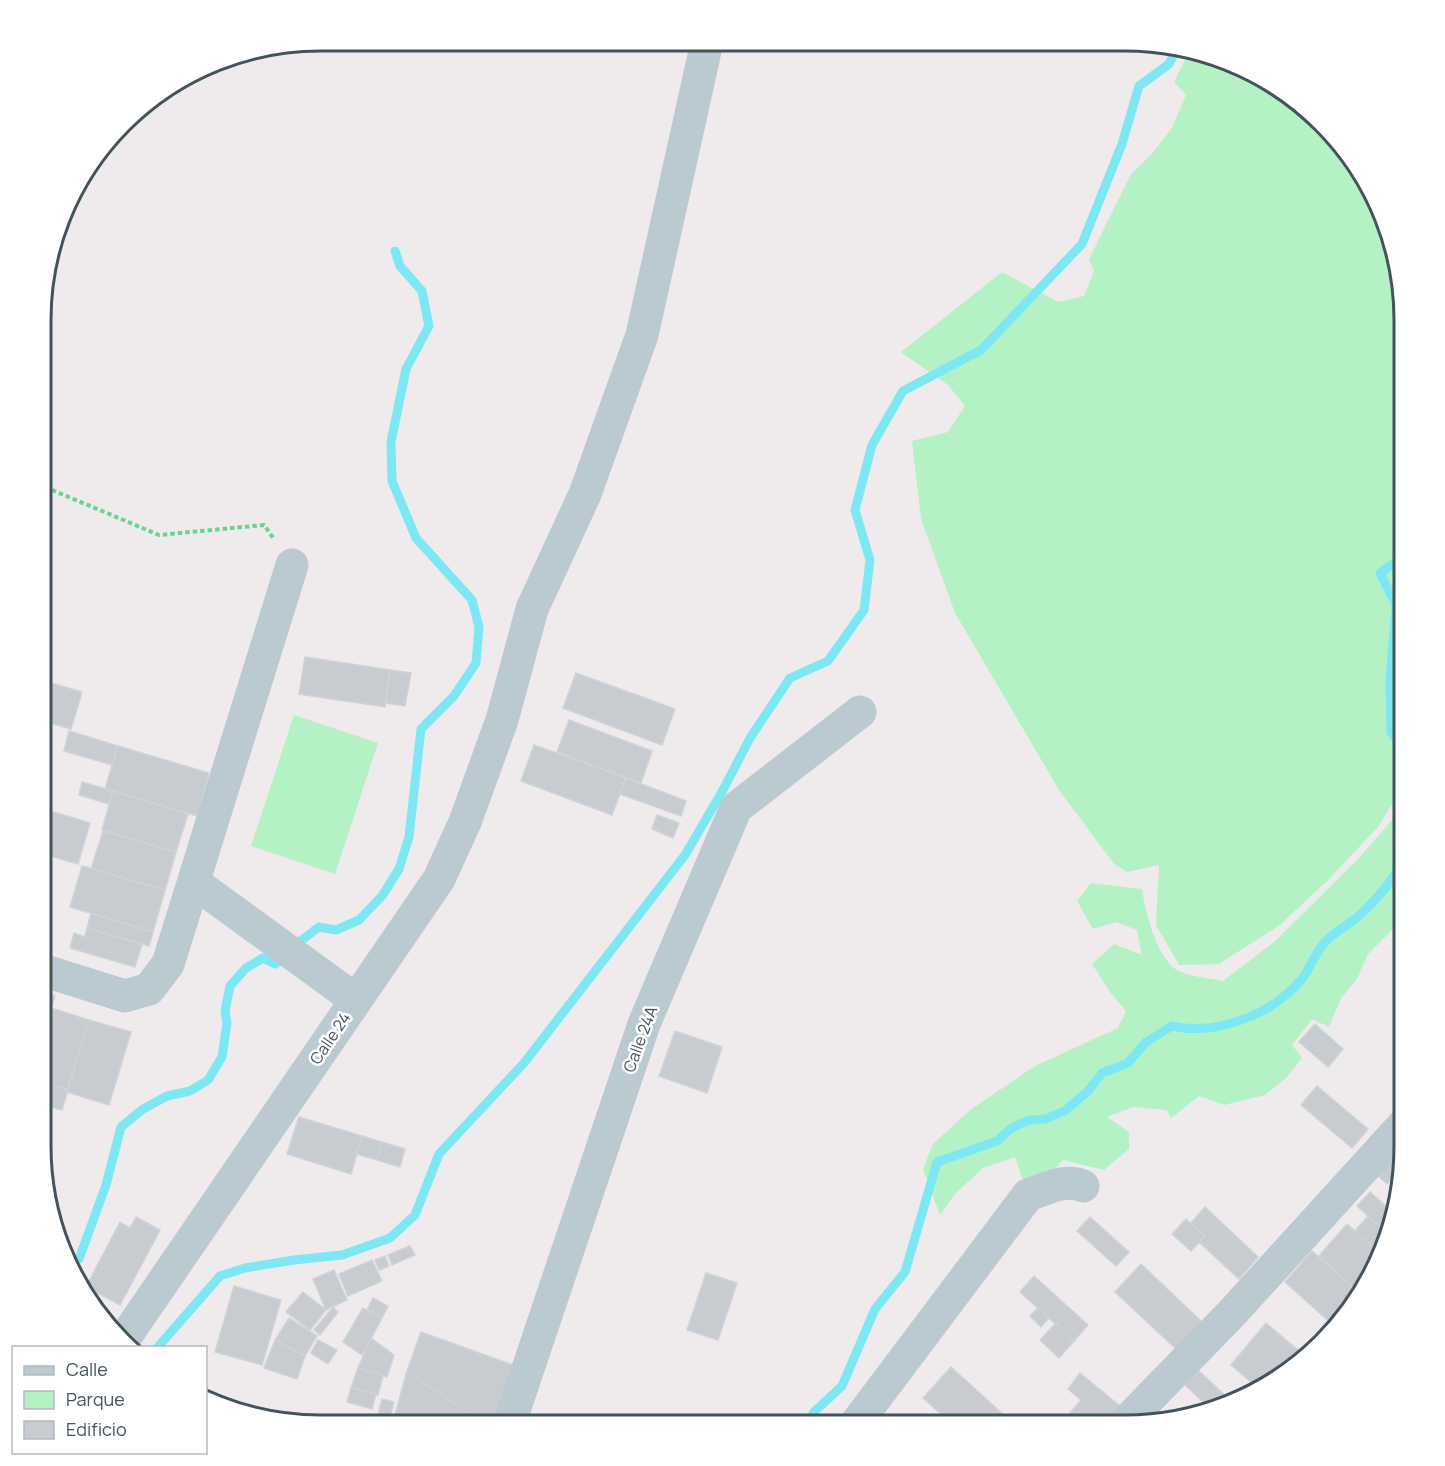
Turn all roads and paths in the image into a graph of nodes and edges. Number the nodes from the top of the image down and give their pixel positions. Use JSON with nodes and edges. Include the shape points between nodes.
{"nodes":[{"id":1,"x":705,"y":51,"type":"edge"},
{"id":2,"x":51,"y":490,"type":"edge"},
{"id":3,"x":292,"y":565,"type":"joint"},
{"id":4,"x":860,"y":712,"type":"dead end"},
{"id":5,"x":195,"y":883,"type":"junction"},
{"id":6,"x":51,"y":973,"type":"edge"},
{"id":7,"x":356,"y":1000,"type":"junction"},
{"id":8,"x":1394,"y":1135,"type":"edge"},
{"id":9,"x":1083,"y":1186,"type":"dead end"},
{"id":10,"x":128,"y":1334,"type":"edge"},
{"id":11,"x":511,"y":1415,"type":"edge"},
{"id":12,"x":865,"y":1415,"type":"edge"},
{"id":13,"x":1133,"y":1415,"type":"edge"}],
"edges":[{"from":1,"to":7,"type":"street","name":"Calle 24","via":[[642,335],[585,494],[532,609],[502,720],[465,822],[439,879]]},
{"from":2,"to":3,"type":"path","via":[[159,536],[264,525]]},
{"from":3,"to":5,"type":"street"},
{"from":4,"to":11,"type":"street","name":"Calle 24A","via":[[736,808],[644,1024]]},
{"from":5,"to":6,"type":"street","via":[[168,964],[149,989],[125,996]]},
{"from":5,"to":7,"type":"street"},
{"from":7,"to":10,"type":"street","name":"Calle 24"},
{"from":8,"to":13,"type":"street"},
{"from":9,"to":12,"type":"street","via":[[1060,1184],[1028,1195]]}]}
